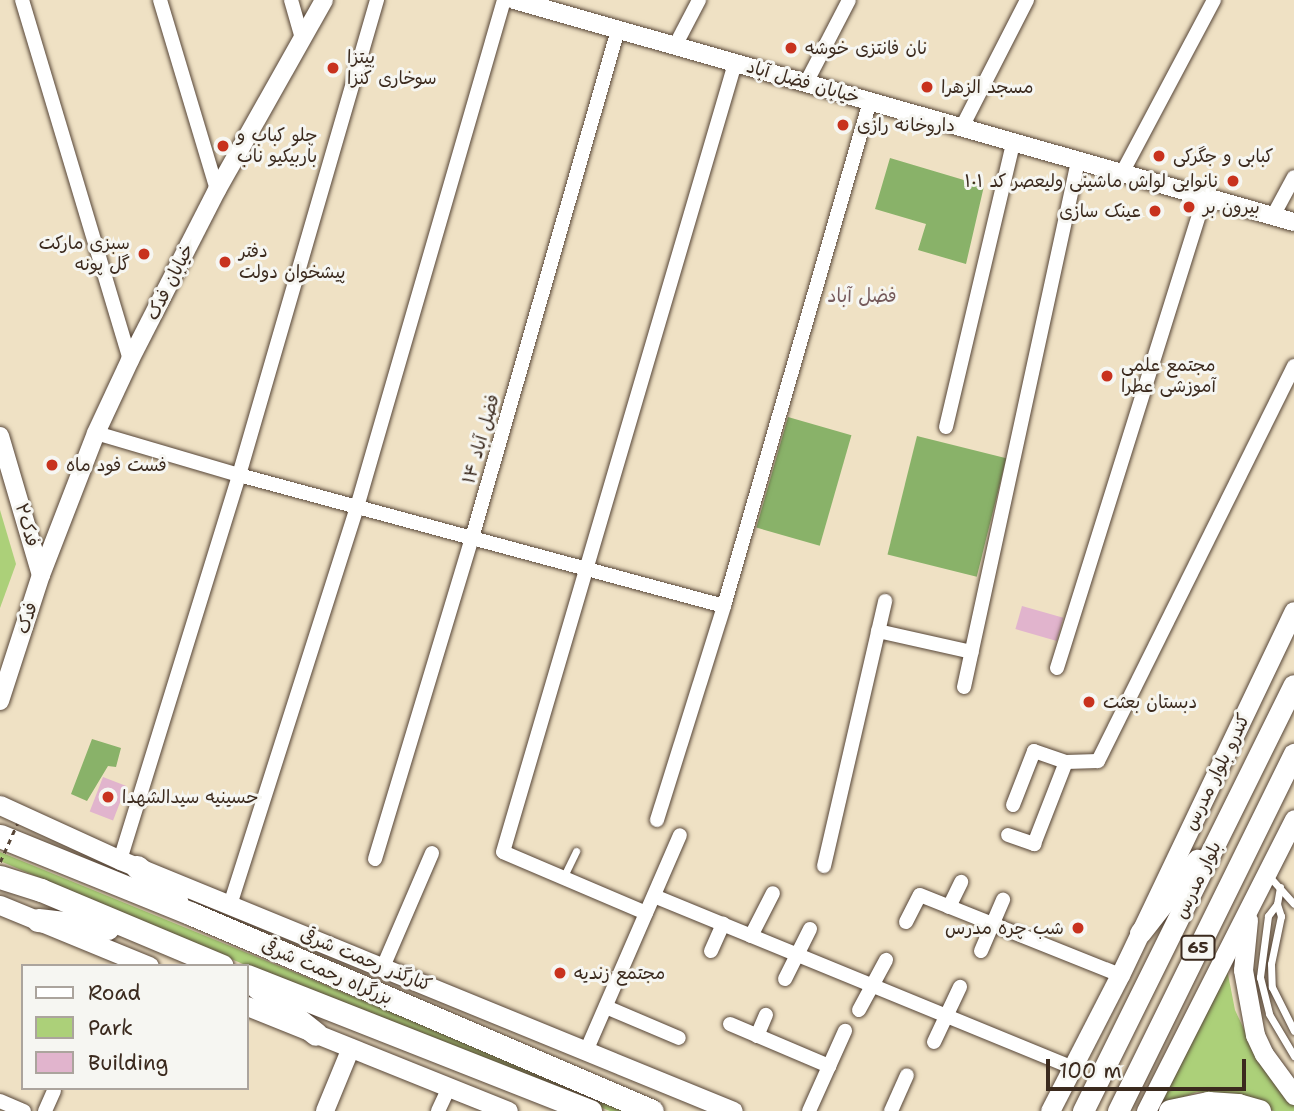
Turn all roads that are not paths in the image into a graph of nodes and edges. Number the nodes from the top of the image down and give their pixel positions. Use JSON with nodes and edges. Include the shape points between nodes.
{"nodes":[{"id":1,"x":22,"y":0,"type":"edge"},
{"id":2,"x":160,"y":0,"type":"edge"},
{"id":3,"x":291,"y":0,"type":"edge"},
{"id":4,"x":324,"y":0,"type":"edge"},
{"id":5,"x":377,"y":0,"type":"edge"},
{"id":6,"x":503,"y":0,"type":"edge"},
{"id":7,"x":514,"y":0,"type":"edge"},
{"id":8,"x":699,"y":0,"type":"edge"},
{"id":9,"x":849,"y":0,"type":"edge"},
{"id":10,"x":1027,"y":0,"type":"edge"},
{"id":11,"x":1214,"y":0,"type":"edge"},
{"id":12,"x":559,"y":6,"type":"edge"},
{"id":13,"x":618,"y":30,"type":"junction"},
{"id":14,"x":301,"y":36,"type":"junction"},
{"id":15,"x":675,"y":46,"type":"junction"},
{"id":16,"x":734,"y":63,"type":"junction"},
{"id":17,"x":806,"y":83,"type":"junction"},
{"id":18,"x":870,"y":101,"type":"junction"},
{"id":19,"x":962,"y":127,"type":"junction"},
{"id":20,"x":1013,"y":143,"type":"junction"},
{"id":21,"x":1078,"y":160,"type":"junction"},
{"id":22,"x":1122,"y":173,"type":"junction"},
{"id":23,"x":1294,"y":177,"type":"edge"},
{"id":24,"x":217,"y":190,"type":"junction"},
{"id":25,"x":1205,"y":197,"type":"junction"},
{"id":26,"x":1273,"y":216,"type":"junction"},
{"id":27,"x":1294,"y":222,"type":"edge"},
{"id":28,"x":130,"y":360,"type":"junction"},
{"id":29,"x":1294,"y":366,"type":"edge"},
{"id":30,"x":946,"y":427,"type":"dead end"},
{"id":31,"x":96,"y":433,"type":"junction"},
{"id":32,"x":0,"y":436,"type":"edge"},
{"id":33,"x":239,"y":475,"type":"junction"},
{"id":34,"x":357,"y":508,"type":"junction"},
{"id":35,"x":472,"y":537,"type":"junction"},
{"id":36,"x":586,"y":569,"type":"junction"},
{"id":37,"x":41,"y":575,"type":"junction"},
{"id":38,"x":885,"y":601,"type":"dead end"},
{"id":39,"x":724,"y":606,"type":"junction"},
{"id":40,"x":1294,"y":611,"type":"edge"},
{"id":41,"x":878,"y":631,"type":"junction"},
{"id":42,"x":972,"y":652,"type":"junction"},
{"id":43,"x":1058,"y":668,"type":"dead end"},
{"id":44,"x":1294,"y":685,"type":"edge"},
{"id":45,"x":964,"y":687,"type":"dead end"},
{"id":46,"x":0,"y":701,"type":"edge"},
{"id":47,"x":1294,"y":754,"type":"edge"},
{"id":48,"x":1066,"y":762,"type":"junction"},
{"id":49,"x":1251,"y":772,"type":"junction"},
{"id":50,"x":1278,"y":786,"type":"junction"},
{"id":51,"x":0,"y":805,"type":"edge"},
{"id":52,"x":1013,"y":805,"type":"dead end"},
{"id":53,"x":1294,"y":819,"type":"edge"},
{"id":54,"x":657,"y":820,"type":"dead end"},
{"id":55,"x":1225,"y":826,"type":"junction"},
{"id":56,"x":8,"y":830,"type":"edge"},
{"id":57,"x":680,"y":835,"type":"dead end"},
{"id":58,"x":1008,"y":835,"type":"dead end"},
{"id":59,"x":576,"y":851,"type":"dead end"},
{"id":60,"x":432,"y":853,"type":"dead end"},
{"id":61,"x":375,"y":859,"type":"dead end"},
{"id":62,"x":128,"y":864,"type":"junction"},
{"id":63,"x":824,"y":866,"type":"dead end"},
{"id":64,"x":0,"y":877,"type":"edge"},
{"id":65,"x":564,"y":878,"type":"junction"},
{"id":66,"x":1273,"y":880,"type":"junction"},
{"id":67,"x":961,"y":882,"type":"dead end"},
{"id":68,"x":773,"y":893,"type":"dead end"},
{"id":69,"x":654,"y":896,"type":"junction"},
{"id":70,"x":1003,"y":900,"type":"dead end"},
{"id":71,"x":1277,"y":904,"type":"junction"},
{"id":72,"x":1294,"y":904,"type":"edge"},
{"id":73,"x":0,"y":905,"type":"edge"},
{"id":74,"x":230,"y":905,"type":"junction"},
{"id":75,"x":949,"y":907,"type":"junction"},
{"id":76,"x":1248,"y":909,"type":"junction"},
{"id":77,"x":192,"y":914,"type":"junction"},
{"id":78,"x":646,"y":914,"type":"junction"},
{"id":79,"x":38,"y":920,"type":"junction"},
{"id":80,"x":906,"y":922,"type":"dead end"},
{"id":81,"x":993,"y":924,"type":"junction"},
{"id":82,"x":723,"y":925,"type":"junction"},
{"id":83,"x":810,"y":929,"type":"dead end"},
{"id":84,"x":132,"y":930,"type":"junction"},
{"id":85,"x":1139,"y":933,"type":"junction"},
{"id":86,"x":751,"y":936,"type":"junction"},
{"id":87,"x":711,"y":951,"type":"dead end"},
{"id":88,"x":981,"y":951,"type":"dead end"},
{"id":89,"x":797,"y":955,"type":"junction"},
{"id":90,"x":886,"y":960,"type":"dead end"},
{"id":91,"x":144,"y":964,"type":"edge"},
{"id":92,"x":217,"y":964,"type":"edge"},
{"id":93,"x":383,"y":967,"type":"junction"},
{"id":94,"x":1120,"y":975,"type":"junction"},
{"id":95,"x":248,"y":977,"type":"edge"},
{"id":96,"x":248,"y":978,"type":"edge"},
{"id":97,"x":785,"y":979,"type":"dead end"},
{"id":98,"x":872,"y":986,"type":"junction"},
{"id":99,"x":960,"y":987,"type":"dead end"},
{"id":100,"x":248,"y":1006,"type":"edge"},
{"id":101,"x":606,"y":1007,"type":"junction"},
{"id":102,"x":859,"y":1010,"type":"dead end"},
{"id":103,"x":766,"y":1015,"type":"dead end"},
{"id":104,"x":947,"y":1016,"type":"junction"},
{"id":105,"x":730,"y":1024,"type":"dead end"},
{"id":106,"x":845,"y":1031,"type":"dead end"},
{"id":107,"x":1294,"y":1031,"type":"edge"},
{"id":108,"x":316,"y":1034,"type":"junction"},
{"id":109,"x":757,"y":1036,"type":"junction"},
{"id":110,"x":680,"y":1038,"type":"dead end"},
{"id":111,"x":934,"y":1042,"type":"dead end"},
{"id":112,"x":351,"y":1048,"type":"junction"},
{"id":113,"x":587,"y":1049,"type":"junction"},
{"id":114,"x":1294,"y":1056,"type":"edge"},
{"id":115,"x":829,"y":1066,"type":"junction"},
{"id":116,"x":1073,"y":1068,"type":"junction"},
{"id":117,"x":907,"y":1075,"type":"dead end"},
{"id":118,"x":449,"y":1087,"type":"junction"},
{"id":119,"x":54,"y":1091,"type":"dead end"},
{"id":120,"x":1294,"y":1095,"type":"edge"},
{"id":121,"x":0,"y":1101,"type":"edge"},
{"id":122,"x":24,"y":1111,"type":"edge"},
{"id":123,"x":45,"y":1111,"type":"edge"},
{"id":124,"x":325,"y":1111,"type":"edge"},
{"id":125,"x":438,"y":1111,"type":"edge"},
{"id":126,"x":508,"y":1111,"type":"edge"},
{"id":127,"x":590,"y":1111,"type":"edge"},
{"id":128,"x":652,"y":1111,"type":"edge"},
{"id":129,"x":733,"y":1111,"type":"edge"},
{"id":130,"x":809,"y":1111,"type":"edge"},
{"id":131,"x":891,"y":1111,"type":"edge"},
{"id":132,"x":1050,"y":1111,"type":"edge"},
{"id":133,"x":1083,"y":1111,"type":"edge"},
{"id":134,"x":1118,"y":1111,"type":"edge"},
{"id":135,"x":1146,"y":1111,"type":"edge"},
{"id":136,"x":1170,"y":1111,"type":"edge"},
{"id":137,"x":1259,"y":1111,"type":"edge"}],
"edges":[{"from":1,"to":28,"type":"street"},
{"from":2,"to":24,"type":"street"},
{"from":3,"to":14,"type":"street"},
{"from":4,"to":14,"type":"street","name":"خیابان فدک"},
{"from":5,"to":33,"type":"street"},
{"from":6,"to":34,"type":"street"},
{"from":7,"to":12,"type":"street","name":"خیابان فضل آباد"},
{"from":8,"to":15,"type":"street"},
{"from":9,"to":17,"type":"street"},
{"from":10,"to":19,"type":"street"},
{"from":11,"to":22,"type":"street"},
{"from":12,"to":13,"type":"street","name":"خیابان فضل آباد"},
{"from":13,"to":15,"type":"street","name":"خیابان فضل آباد"},
{"from":13,"to":35,"type":"street","name":"فضل آباد ۱۴"},
{"from":14,"to":24,"type":"street","name":"خیابان فدک"},
{"from":15,"to":16,"type":"street","name":"خیابان فضل آباد"},
{"from":16,"to":17,"type":"street","name":"خیابان فضل آباد"},
{"from":16,"to":36,"type":"street"},
{"from":17,"to":18,"type":"street","name":"خیابان فضل آباد"},
{"from":18,"to":19,"type":"street","name":"خیابان فضل آباد"},
{"from":18,"to":39,"type":"street"},
{"from":19,"to":20,"type":"street","name":"خیابان فضل آباد"},
{"from":20,"to":21,"type":"street","name":"خیابان فضل آباد"},
{"from":20,"to":30,"type":"street"},
{"from":21,"to":22,"type":"street","name":"خیابان فضل آباد"},
{"from":21,"to":42,"type":"street"},
{"from":22,"to":25,"type":"street","name":"خیابان فضل آباد"},
{"from":23,"to":26,"type":"street"},
{"from":24,"to":28,"type":"street","name":"خیابان فدک"},
{"from":25,"to":26,"type":"street","name":"خیابان فضل آباد"},
{"from":25,"to":43,"type":"street"},
{"from":26,"to":27,"type":"street","name":"خیابان فضل آباد"},
{"from":28,"to":31,"type":"street","name":"خیابان فدک"},
{"from":29,"to":48,"type":"street","via":[[1098,761]]},
{"from":31,"to":33,"type":"street"},
{"from":31,"to":37,"type":"street","name":"خیابان فدک"},
{"from":32,"to":37,"type":"street","name":"فدک۲"},
{"from":33,"to":34,"type":"street"},
{"from":33,"to":62,"type":"street","via":[[169,699]]},
{"from":34,"to":35,"type":"street"},
{"from":34,"to":74,"type":"street"},
{"from":35,"to":36,"type":"street"},
{"from":35,"to":61,"type":"street","name":"فضل آباد ۱۴"},
{"from":36,"to":39,"type":"street"},
{"from":36,"to":65,"type":"street","via":[[503,852]]},
{"from":37,"to":46,"type":"street","name":"فدک"},
{"from":38,"to":41,"type":"street"},
{"from":39,"to":54,"type":"street"},
{"from":40,"to":85,"type":"main road","name":"کندرو بلوار مدرس"},
{"from":41,"to":42,"type":"street"},
{"from":41,"to":63,"type":"street"},
{"from":42,"to":45,"type":"street"},
{"from":44,"to":49,"type":"main road","name":"بلوار مدرس","number":"65"},
{"from":47,"to":50,"type":"main road","name":"بلوار مدرس","number":"65"},
{"from":48,"to":52,"type":"street","via":[[1034,751]]},
{"from":48,"to":58,"type":"street","via":[[1034,844]]},
{"from":49,"to":50,"type":"main road"},
{"from":49,"to":55,"type":"main road","name":"بلوار مدرس","number":"65"},
{"from":50,"to":134,"type":"main road","name":"بلوار مدرس","number":"65"},
{"from":51,"to":62,"type":"main road","name":"کنارگذر رحمت شرقی"},
{"from":53,"to":66,"type":"main road"},
{"from":55,"to":85,"type":"main road"},
{"from":55,"to":133,"type":"main road","name":"بلوار مدرس","number":"65"},
{"from":56,"to":77,"type":"highway","name":"بزرگراه رحمت شرقی"},
{"from":57,"to":69,"type":"street"},
{"from":59,"to":65,"type":"lane"},
{"from":60,"to":93,"type":"street"},
{"from":62,"to":74,"type":"main road","name":"کنارگذر رحمت شرقی"},
{"from":62,"to":77,"type":"highway"},
{"from":64,"to":84,"type":"highway"},
{"from":65,"to":78,"type":"street"},
{"from":66,"to":71,"type":"lane"},
{"from":66,"to":72,"type":"lane"},
{"from":66,"to":76,"type":"main road"},
{"from":67,"to":75,"type":"street"},
{"from":68,"to":86,"type":"street"},
{"from":69,"to":78,"type":"street"},
{"from":69,"to":82,"type":"street"},
{"from":70,"to":81,"type":"street"},
{"from":71,"to":107,"type":"lane","via":[[1281,916],[1271,964],[1272,987]]},
{"from":71,"to":114,"type":"lane","via":[[1268,916],[1260,960],[1261,989],[1269,1014]]},
{"from":73,"to":79,"type":"main road"},
{"from":74,"to":93,"type":"main road","name":"کنارگذر رحمت شرقی"},
{"from":75,"to":80,"type":"street","via":[[920,895]]},
{"from":75,"to":81,"type":"street"},
{"from":76,"to":120,"type":"main road","via":[[1243,970],[1255,1035]]},
{"from":76,"to":135,"type":"main road"},
{"from":77,"to":128,"type":"highway","name":"بزرگراه رحمت شرقی"},
{"from":78,"to":101,"type":"street"},
{"from":79,"to":84,"type":"highway"},
{"from":79,"to":91,"type":"main road"},
{"from":81,"to":88,"type":"street"},
{"from":81,"to":94,"type":"street"},
{"from":82,"to":86,"type":"street"},
{"from":82,"to":87,"type":"street"},
{"from":83,"to":89,"type":"street"},
{"from":84,"to":92,"type":"highway"},
{"from":85,"to":94,"type":"main road","name":"کندرو بلوار مدرس"},
{"from":86,"to":89,"type":"street"},
{"from":89,"to":97,"type":"street"},
{"from":89,"to":98,"type":"street"},
{"from":90,"to":98,"type":"street"},
{"from":93,"to":113,"type":"main road","name":"کنارگذر رحمت شرقی"},
{"from":94,"to":116,"type":"main road","name":"کندرو بلوار مدرس"},
{"from":95,"to":127,"type":"highway","name":"بزرگراه رحمت شرقی"},
{"from":96,"to":108,"type":"highway"},
{"from":98,"to":102,"type":"street"},
{"from":98,"to":104,"type":"street"},
{"from":99,"to":104,"type":"street"},
{"from":100,"to":108,"type":"main road"},
{"from":101,"to":110,"type":"street"},
{"from":101,"to":113,"type":"street"},
{"from":103,"to":109,"type":"street"},
{"from":104,"to":111,"type":"street"},
{"from":104,"to":116,"type":"street"},
{"from":105,"to":109,"type":"street"},
{"from":106,"to":115,"type":"street"},
{"from":108,"to":112,"type":"main road"},
{"from":109,"to":115,"type":"street"},
{"from":112,"to":118,"type":"main road"},
{"from":112,"to":124,"type":"street"},
{"from":113,"to":129,"type":"main road","name":"کنارگذر رحمت شرقی"},
{"from":115,"to":130,"type":"street"},
{"from":116,"to":132,"type":"main road","name":"کندرو بلوار مدرس"},
{"from":117,"to":131,"type":"street"},
{"from":118,"to":125,"type":"street"},
{"from":118,"to":126,"type":"main road"},
{"from":119,"to":123,"type":"street"},
{"from":121,"to":122,"type":"street"},
{"from":136,"to":137,"type":"highway","via":[[1208,1102]]}]}
